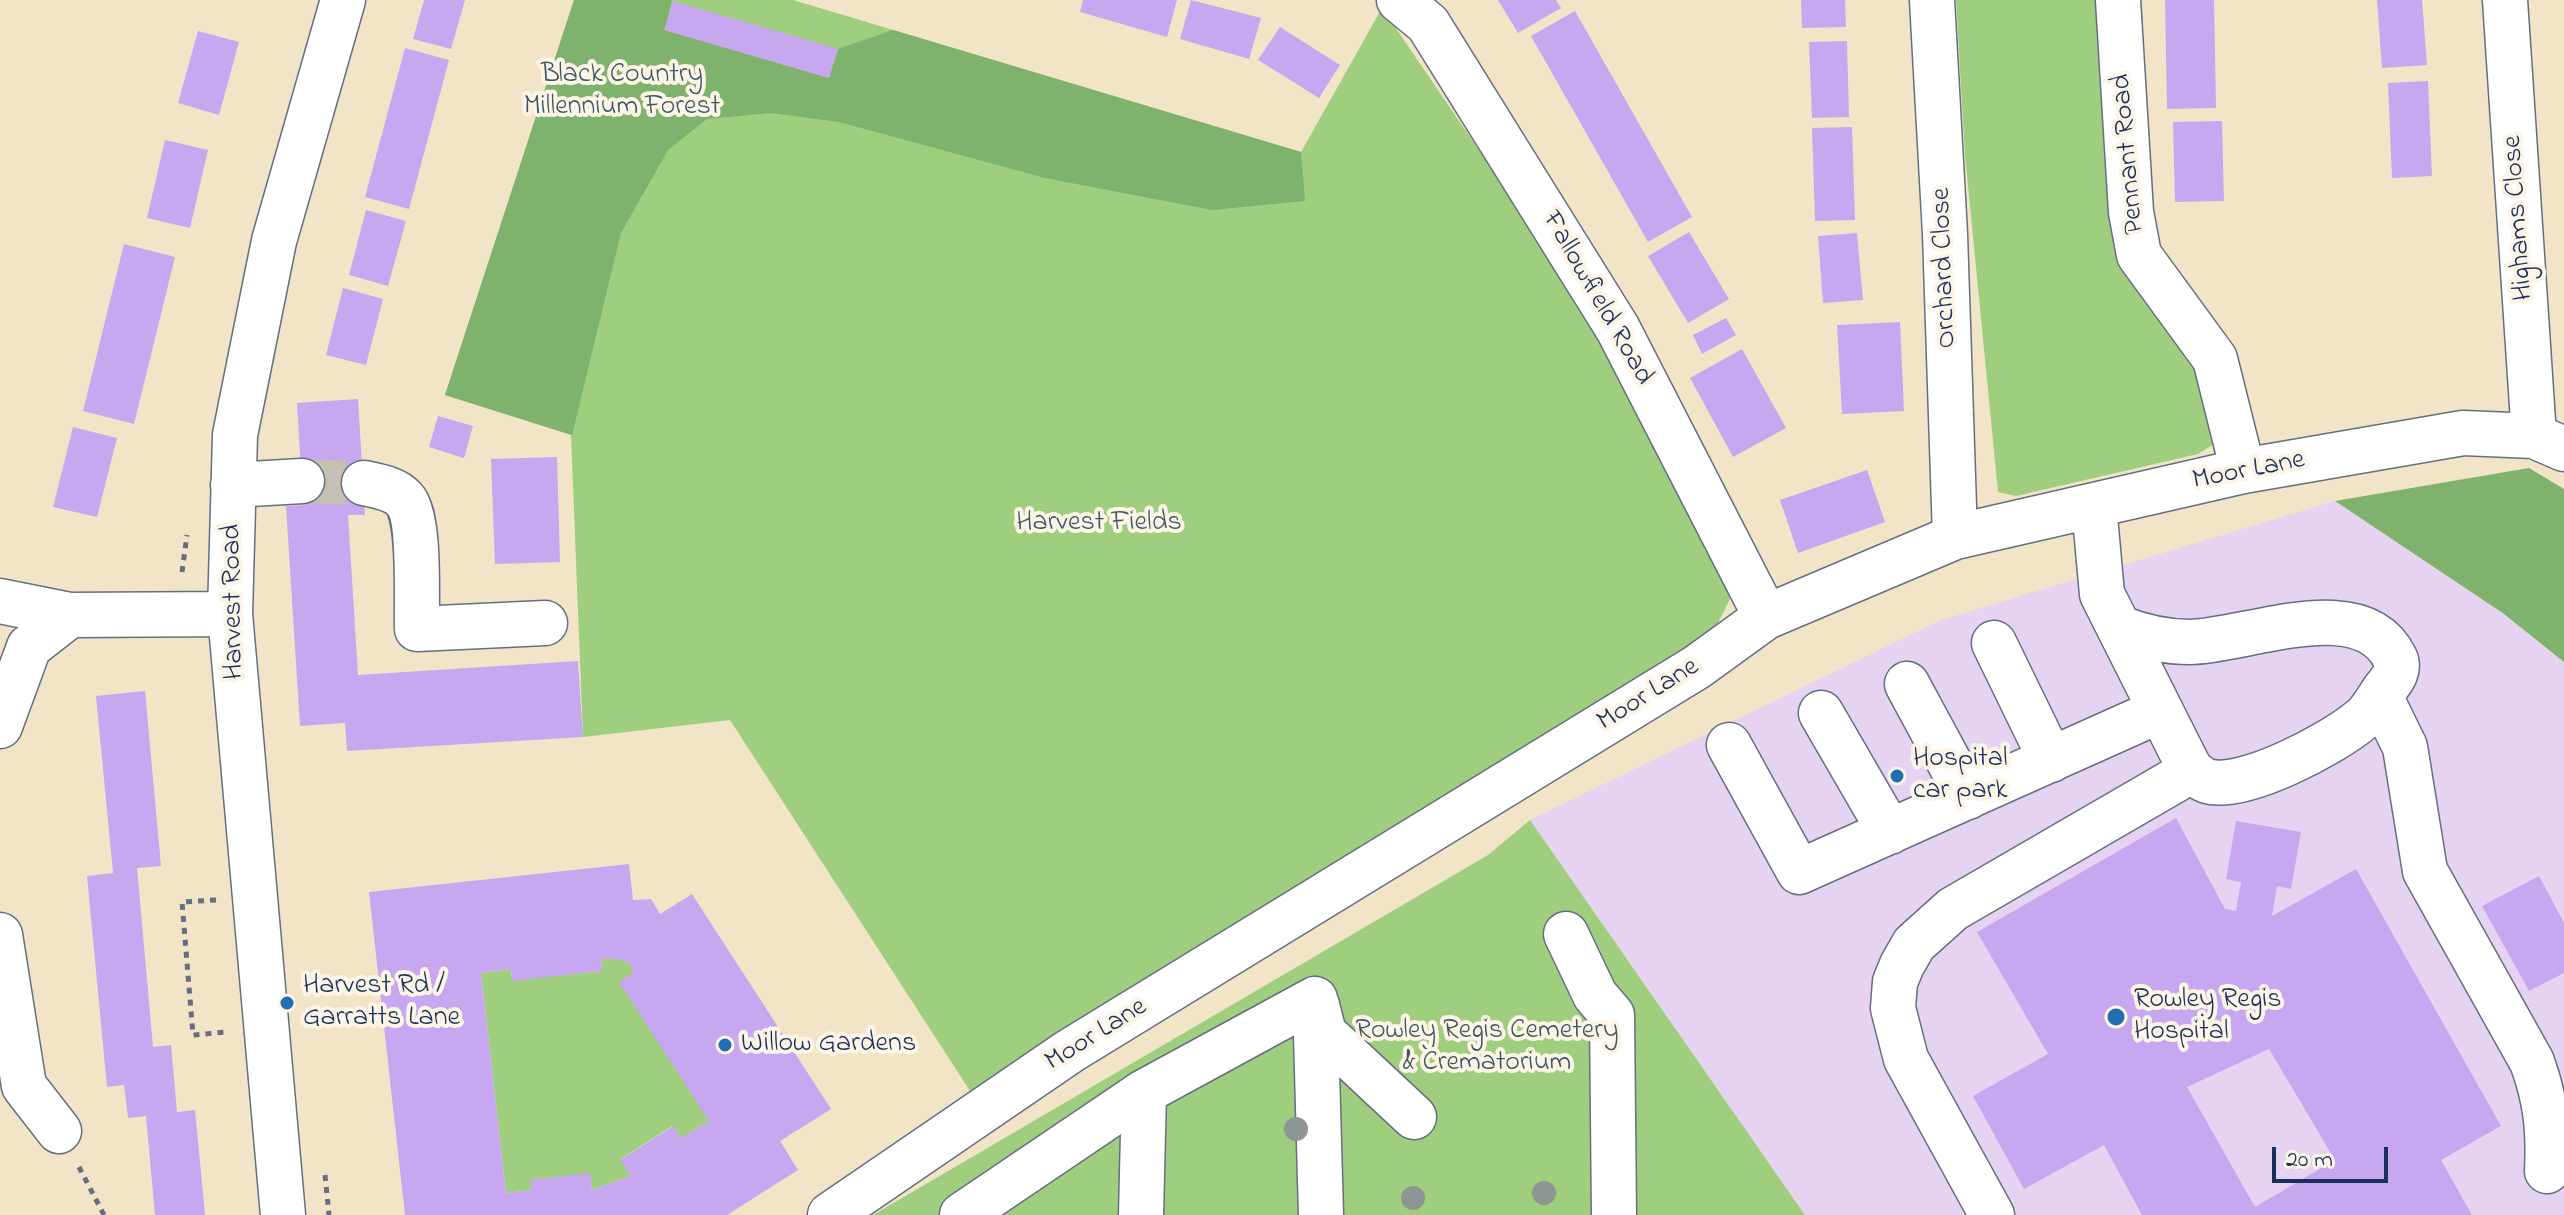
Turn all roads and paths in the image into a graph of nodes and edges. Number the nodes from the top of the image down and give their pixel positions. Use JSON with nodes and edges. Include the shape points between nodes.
{"nodes":[{"id":1,"x":343,"y":0,"type":"edge"},
{"id":2,"x":1399,"y":0,"type":"edge"},
{"id":3,"x":1932,"y":0,"type":"edge"},
{"id":4,"x":2118,"y":0,"type":"edge"},
{"id":5,"x":2505,"y":0,"type":"edge"},
{"id":6,"x":2549,"y":443,"type":"edge"},
{"id":7,"x":2243,"y":471,"type":"junction"},
{"id":8,"x":302,"y":481,"type":"tunnel mouth"},
{"id":9,"x":364,"y":483,"type":"tunnel mouth"},
{"id":10,"x":233,"y":485,"type":"junction"},
{"id":11,"x":2094,"y":506,"type":"junction"},
{"id":12,"x":1955,"y":537,"type":"junction"},
{"id":13,"x":0,"y":601,"type":"edge"},
{"id":14,"x":230,"y":614,"type":"junction"},
{"id":15,"x":70,"y":615,"type":"junction"},
{"id":16,"x":1766,"y":617,"type":"junction"},
{"id":17,"x":545,"y":623,"type":"dead end"},
{"id":18,"x":2120,"y":628,"type":"junction"},
{"id":19,"x":1994,"y":643,"type":"dead end"},
{"id":20,"x":1907,"y":684,"type":"dead end"},
{"id":21,"x":2380,"y":696,"type":"junction"},
{"id":22,"x":2159,"y":711,"type":"junction"},
{"id":23,"x":1821,"y":713,"type":"dead end"},
{"id":24,"x":0,"y":726,"type":"edge"},
{"id":25,"x":1729,"y":745,"type":"dead end"},
{"id":26,"x":2051,"y":760,"type":"junction"},
{"id":27,"x":2191,"y":771,"type":"junction"},
{"id":28,"x":1968,"y":797,"type":"junction"},
{"id":29,"x":1890,"y":832,"type":"junction"},
{"id":30,"x":218,"y":900,"type":"dead end"},
{"id":31,"x":1566,"y":934,"type":"dead end"},
{"id":32,"x":0,"y":935,"type":"edge"},
{"id":33,"x":1315,"y":999,"type":"junction"},
{"id":34,"x":232,"y":1032,"type":"dead end"},
{"id":35,"x":12,"y":1090,"type":"edge"},
{"id":36,"x":1144,"y":1092,"type":"junction"},
{"id":37,"x":1414,"y":1117,"type":"dead end"},
{"id":38,"x":59,"y":1131,"type":"joint"},
{"id":39,"x":324,"y":1168,"type":"dead end"},
{"id":40,"x":2547,"y":1171,"type":"dead end"},
{"id":41,"x":104,"y":1215,"type":"edge"},
{"id":42,"x":283,"y":1215,"type":"edge"},
{"id":43,"x":329,"y":1215,"type":"edge"},
{"id":44,"x":830,"y":1215,"type":"edge"},
{"id":45,"x":962,"y":1215,"type":"edge"},
{"id":46,"x":1141,"y":1215,"type":"edge"},
{"id":47,"x":1321,"y":1215,"type":"edge"},
{"id":48,"x":1614,"y":1215,"type":"edge"},
{"id":49,"x":1992,"y":1215,"type":"edge"}],
"edges":[{"from":1,"to":10,"type":"street","name":"Harvest Road","via":[[274,241],[235,435]]},
{"from":2,"to":16,"type":"street","name":"Fallowfield Road","via":[[1428,24],[1618,329]]},
{"from":3,"to":12,"type":"street","name":"Orchard Close"},
{"from":4,"to":7,"type":"street","name":"Pennant Road","via":[[2131,212],[2139,255],[2215,359]]},
{"from":5,"to":6,"type":"street","name":"Highams Close"},
{"from":6,"to":7,"type":"street","name":"Moor Lane","via":[[2463,433]]},
{"from":7,"to":11,"type":"street","name":"Moor Lane"},
{"from":8,"to":10,"type":"street"},
{"from":9,"to":17,"type":"street","via":[[405,499],[413,519],[417,629]]},
{"from":10,"to":14,"type":"street","name":"Harvest Road"},
{"from":11,"to":12,"type":"street","name":"Moor Lane"},
{"from":11,"to":18,"type":"street","via":[[2102,594]]},
{"from":12,"to":16,"type":"street","name":"Moor Lane"},
{"from":13,"to":15,"type":"street"},
{"from":14,"to":15,"type":"street"},
{"from":14,"to":42,"type":"street","name":"Harvest Road"},
{"from":15,"to":24,"type":"street","via":[[29,647]]},
{"from":16,"to":44,"type":"street","name":"Moor Lane","via":[[1697,667],[1070,1051]]},
{"from":18,"to":21,"type":"street","via":[[2147,639],[2192,642],[2326,622],[2354,624],[2375,635],[2396,660],[2396,674]]},
{"from":18,"to":22,"type":"street"},
{"from":19,"to":26,"type":"street"},
{"from":20,"to":28,"type":"street"},
{"from":21,"to":27,"type":"street","via":[[2345,732],[2267,772],[2224,782],[2206,781]]},
{"from":21,"to":40,"type":"street","via":[[2405,747],[2425,871],[2532,1062],[2544,1094]]},
{"from":22,"to":26,"type":"street"},
{"from":22,"to":27,"type":"street"},
{"from":23,"to":29,"type":"street"},
{"from":25,"to":29,"type":"street","via":[[1799,872]]},
{"from":26,"to":28,"type":"street"},
{"from":27,"to":49,"type":"street","via":[[1953,909],[1914,944],[1902,965],[1893,1008],[1906,1059]]},
{"from":28,"to":29,"type":"street"},
{"from":30,"to":34,"type":"path","via":[[182,902],[193,1035]]},
{"from":31,"to":48,"type":"street","via":[[1595,995],[1612,1015]]},
{"from":32,"to":35,"type":"street"},
{"from":33,"to":36,"type":"street"},
{"from":33,"to":37,"type":"street","via":[[1324,1033]]},
{"from":33,"to":47,"type":"street"},
{"from":35,"to":38,"type":"street"},
{"from":36,"to":45,"type":"street"},
{"from":36,"to":46,"type":"street"},
{"from":38,"to":41,"type":"path"},
{"from":39,"to":43,"type":"path"}]}
